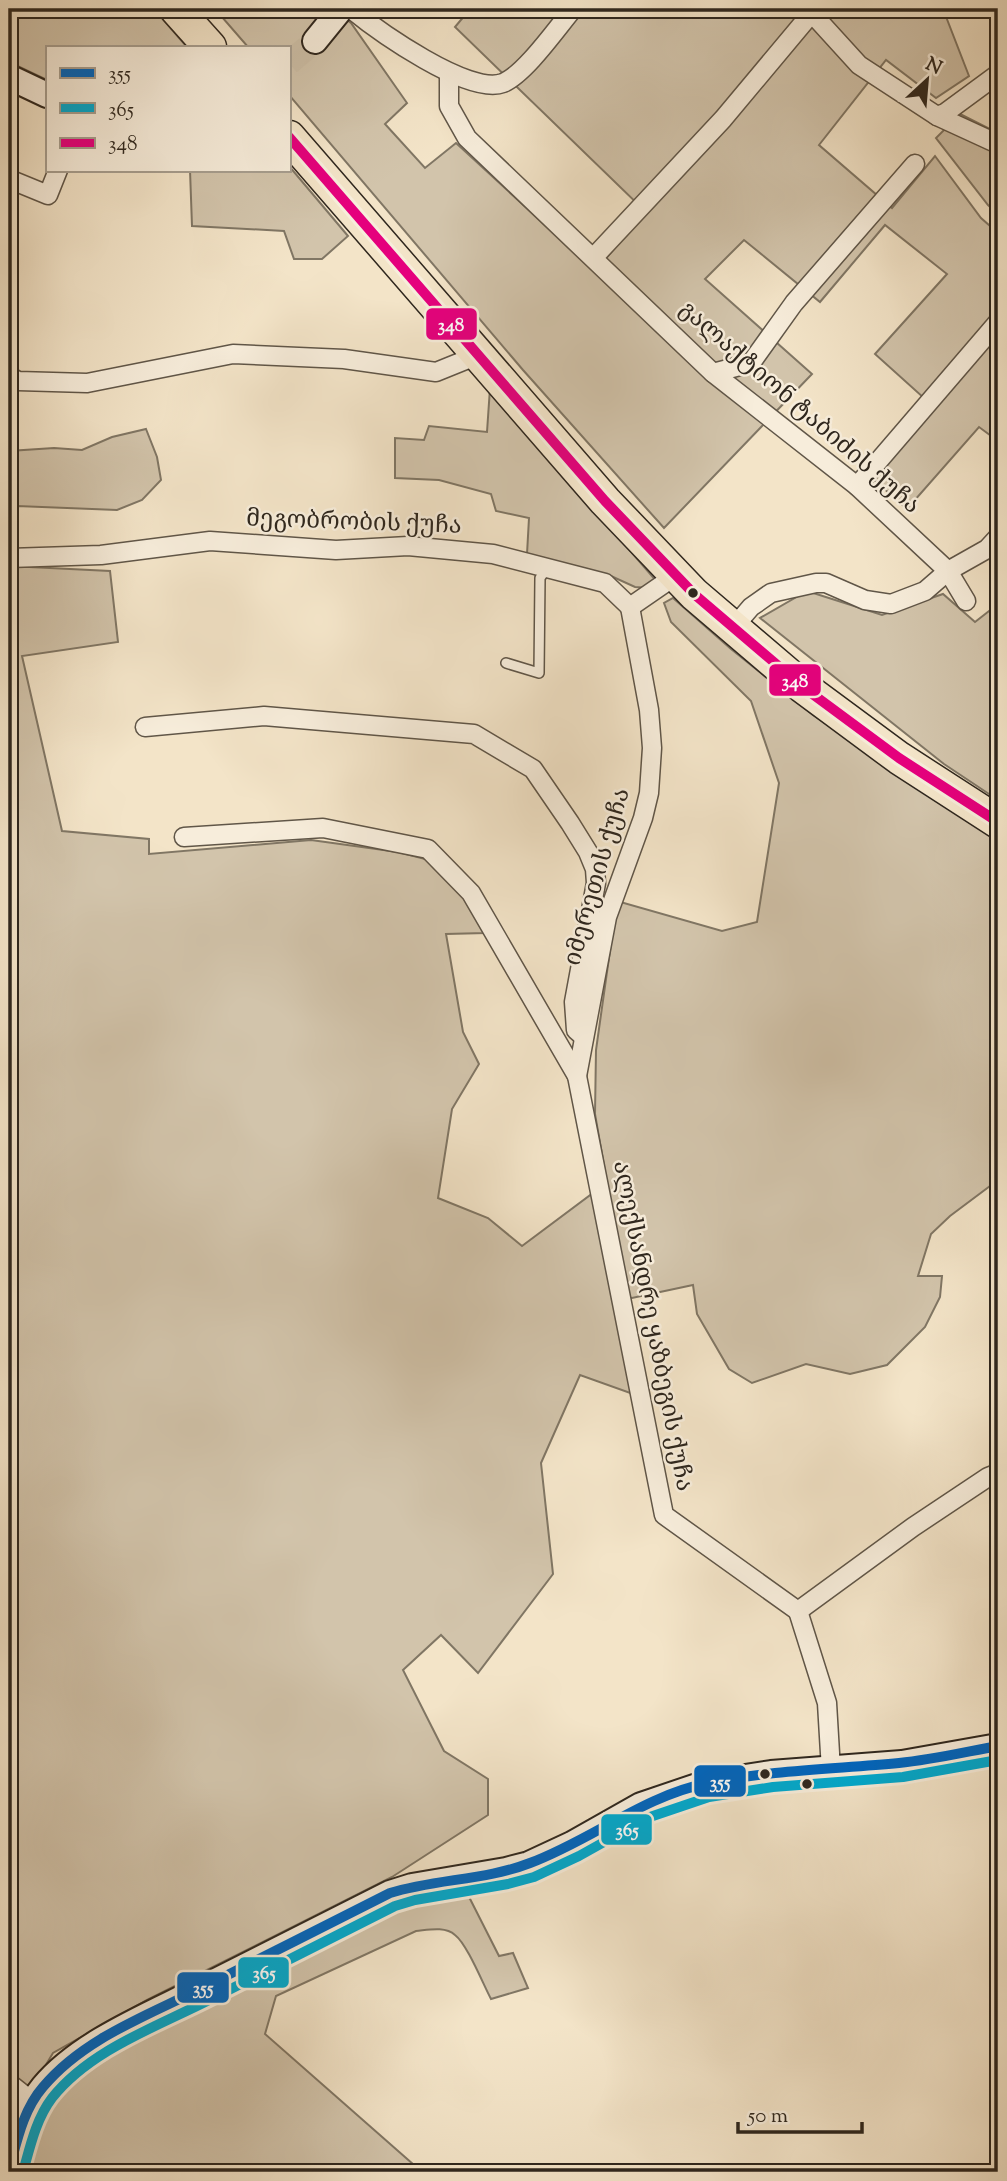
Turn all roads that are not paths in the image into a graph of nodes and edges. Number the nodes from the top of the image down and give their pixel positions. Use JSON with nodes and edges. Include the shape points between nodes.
{"nodes":[{"id":1,"x":176,"y":9,"type":"edge"},
{"id":2,"x":341,"y":9,"type":"edge"},
{"id":3,"x":351,"y":9,"type":"edge"},
{"id":4,"x":573,"y":9,"type":"edge"},
{"id":5,"x":812,"y":10,"type":"edge"},
{"id":6,"x":316,"y":41,"type":"tunnel mouth"},
{"id":7,"x":209,"y":46,"type":"edge"},
{"id":8,"x":449,"y":74,"type":"junction"},
{"id":9,"x":998,"y":74,"type":"edge"},
{"id":10,"x":9,"y":77,"type":"edge"},
{"id":11,"x":46,"y":95,"type":"edge"},
{"id":12,"x":937,"y":116,"type":"junction"},
{"id":13,"x":290,"y":139,"type":"edge"},
{"id":14,"x":998,"y":143,"type":"edge"},
{"id":15,"x":915,"y":164,"type":"dead end"},
{"id":16,"x":57,"y":172,"type":"edge"},
{"id":17,"x":9,"y":179,"type":"edge"},
{"id":18,"x":594,"y":257,"type":"junction"},
{"id":19,"x":997,"y":323,"type":"edge"},
{"id":20,"x":478,"y":355,"type":"junction"},
{"id":21,"x":713,"y":373,"type":"junction"},
{"id":22,"x":9,"y":376,"type":"edge"},
{"id":23,"x":858,"y":486,"type":"junction"},
{"id":24,"x":998,"y":537,"type":"edge"},
{"id":25,"x":9,"y":558,"type":"edge"},
{"id":26,"x":547,"y":568,"type":"junction"},
{"id":27,"x":948,"y":571,"type":"junction"},
{"id":28,"x":675,"y":576,"type":"junction"},
{"id":29,"x":966,"y":601,"type":"dead end"},
{"id":30,"x":630,"y":607,"type":"junction"},
{"id":31,"x":733,"y":628,"type":"junction"},
{"id":32,"x":506,"y":663,"type":"dead end"},
{"id":33,"x":145,"y":727,"type":"dead end"},
{"id":34,"x":998,"y":822,"type":"edge"},
{"id":35,"x":184,"y":837,"type":"dead end"},
{"id":36,"x":584,"y":1037,"type":"junction"},
{"id":37,"x":577,"y":1076,"type":"junction"},
{"id":38,"x":998,"y":1473,"type":"edge"},
{"id":39,"x":798,"y":1611,"type":"junction"},
{"id":40,"x":998,"y":1746,"type":"edge"},
{"id":41,"x":831,"y":1770,"type":"junction"},
{"id":42,"x":9,"y":2083,"type":"edge"},
{"id":43,"x":33,"y":2102,"type":"junction"},
{"id":44,"x":9,"y":2171,"type":"edge"}],
"edges":[{"from":1,"to":7,"type":"highway"},
{"from":2,"to":6,"type":"street"},
{"from":3,"to":8,"type":"street"},
{"from":4,"to":8,"type":"street","via":[[516,76],[501,84],[486,85]]},
{"from":5,"to":12,"type":"street","via":[[859,65]]},
{"from":5,"to":18,"type":"street","via":[[723,119]]},
{"from":8,"to":18,"type":"street","name":"გალაქტიონ ტაბიძის ქუჩა","via":[[449,106],[467,138]]},
{"from":9,"to":12,"type":"street"},
{"from":10,"to":11,"type":"street"},
{"from":12,"to":14,"type":"street"},
{"from":13,"to":20,"type":"highway"},
{"from":15,"to":21,"type":"street","via":[[794,303],[751,363]]},
{"from":16,"to":17,"type":"street","via":[[48,195]]},
{"from":18,"to":21,"type":"street","name":"გალაქტიონ ტაბიძის ქუჩა"},
{"from":19,"to":23,"type":"street"},
{"from":20,"to":22,"type":"street","via":[[436,372],[344,359],[233,354],[87,383],[18,381]]},
{"from":20,"to":28,"type":"highway"},
{"from":21,"to":23,"type":"street","name":"გალაქტიონ ტაბიძის ქუჩა"},
{"from":23,"to":27,"type":"street","name":"გალაქტიონ ტაბიძის ქუჩა"},
{"from":24,"to":27,"type":"street","via":[[987,549]]},
{"from":25,"to":26,"type":"street","name":"მეგობრობის ქუჩა","via":[[101,555],[210,541],[336,550],[408,546],[493,554]]},
{"from":26,"to":30,"type":"street","name":"მეგობრობის ქუჩა","via":[[606,583]]},
{"from":26,"to":32,"type":"lane","via":[[540,578],[539,673]]},
{"from":27,"to":29,"type":"street","name":"გალაქტიონ ტაბიძის ქუჩა"},
{"from":27,"to":31,"type":"street","via":[[925,591],[891,604],[865,600],[825,583],[771,593]]},
{"from":28,"to":30,"type":"street"},
{"from":28,"to":31,"type":"highway"},
{"from":30,"to":36,"type":"street","name":"იმერეთის ქუჩა","via":[[649,710],[649,793],[607,917]]},
{"from":31,"to":34,"type":"highway","via":[[899,758]]},
{"from":33,"to":36,"type":"street","via":[[264,716],[474,734],[533,769],[595,869],[573,1010],[576,1030]]},
{"from":35,"to":37,"type":"street","via":[[323,828],[428,849],[471,893]]},
{"from":36,"to":37,"type":"street","name":"იმერეთის ქუჩა"},
{"from":37,"to":39,"type":"street","name":"ალექსანდრე ყაზბეგის ქუჩა","via":[[664,1515]]},
{"from":38,"to":39,"type":"street","via":[[913,1527]]},
{"from":39,"to":41,"type":"street","via":[[827,1703]]},
{"from":40,"to":41,"type":"street"},
{"from":41,"to":43,"type":"street","via":[[771,1773],[684,1789],[642,1805],[529,1864],[390,1894],[107,2038],[60,2069]]},
{"from":42,"to":43,"type":"street"},
{"from":43,"to":44,"type":"street","via":[[19,2131]]}]}
